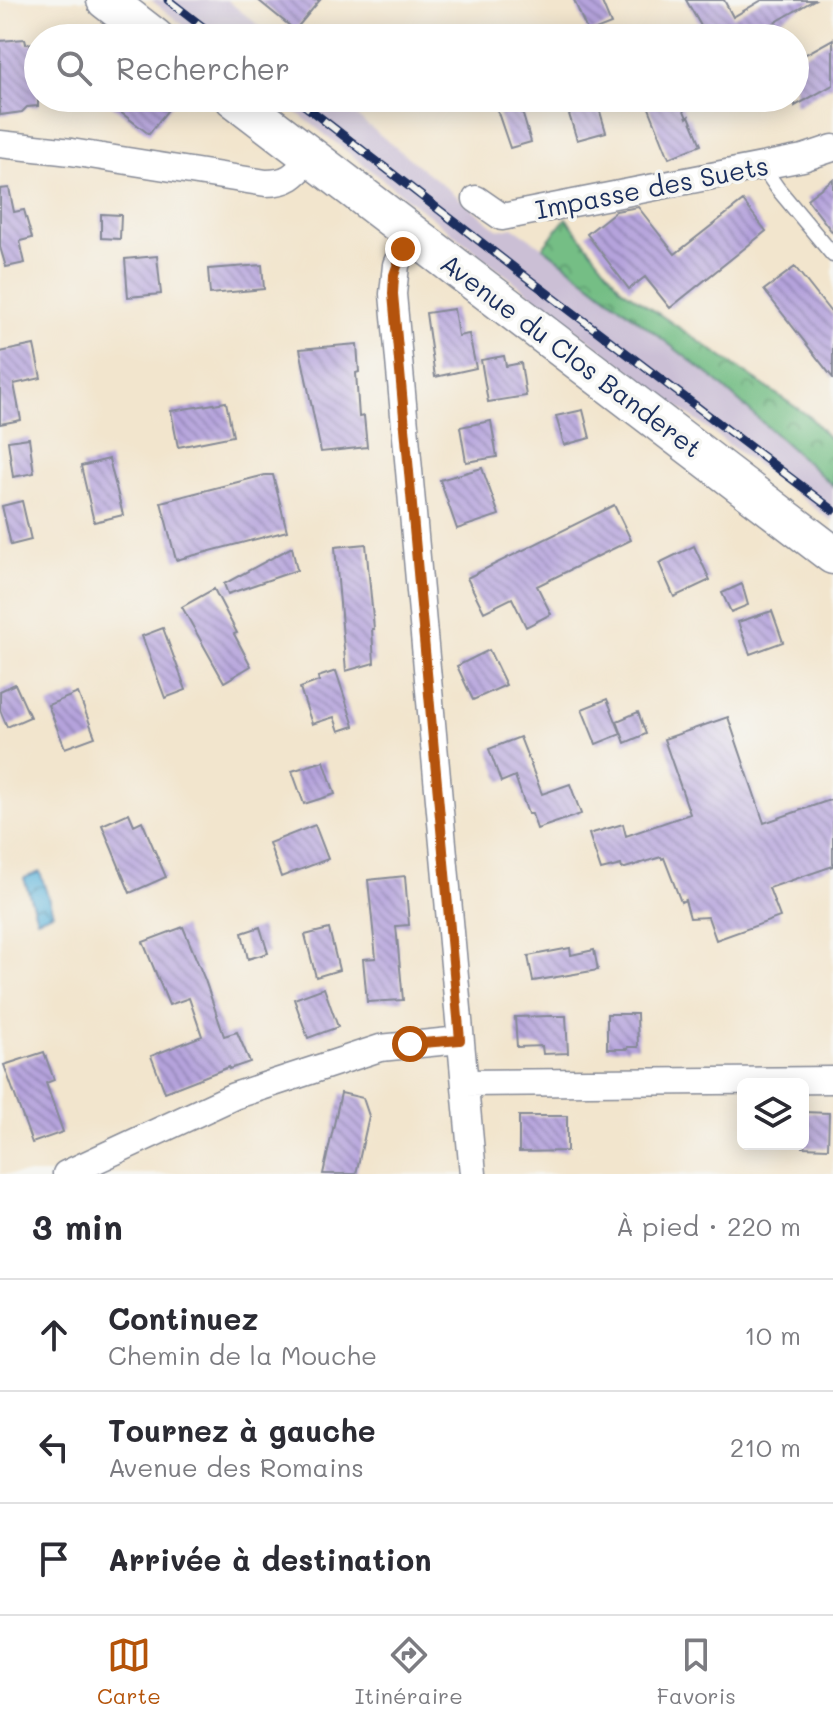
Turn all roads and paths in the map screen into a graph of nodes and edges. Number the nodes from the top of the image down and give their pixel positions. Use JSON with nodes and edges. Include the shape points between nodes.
{"nodes":[{"id":1,"x":106,"y":0,"type":"edge"},
{"id":2,"x":137,"y":24,"type":"edge"},
{"id":3,"x":252,"y":112,"type":"edge"},
{"id":4,"x":0,"y":144,"type":"edge"},
{"id":5,"x":833,"y":148,"type":"edge"},
{"id":6,"x":311,"y":157,"type":"junction"},
{"id":7,"x":762,"y":166,"type":"junction"},
{"id":8,"x":476,"y":199,"type":"dead end"},
{"id":9,"x":410,"y":232,"type":"junction"},
{"id":10,"x":833,"y":255,"type":"edge"},
{"id":11,"x":833,"y":555,"type":"edge"},
{"id":12,"x":460,"y":1040,"type":"junction"},
{"id":13,"x":833,"y":1080,"type":"edge"},
{"id":14,"x":465,"y":1083,"type":"junction"},
{"id":15,"x":66,"y":1174,"type":"edge"},
{"id":16,"x":473,"y":1174,"type":"edge"}],
"edges":[{"from":1,"to":2,"type":"main road"},
{"from":3,"to":6,"type":"main road","name":"Avenue du Clos Banderet"},
{"from":4,"to":6,"type":"street","via":[[266,183],[288,180]]},
{"from":5,"to":7,"type":"street","name":"Impasse des Suets"},
{"from":6,"to":9,"type":"main road","name":"Avenue du Clos Banderet"},
{"from":7,"to":8,"type":"street","name":"Impasse des Suets","via":[[502,217]]},
{"from":7,"to":10,"type":"lane"},
{"from":9,"to":11,"type":"main road","name":"Avenue du Clos Banderet"},
{"from":9,"to":12,"type":"street","via":[[396,265],[393,294]]},
{"from":12,"to":14,"type":"street"},
{"from":12,"to":15,"type":"street","via":[[380,1048],[234,1096]]},
{"from":13,"to":14,"type":"street"},
{"from":14,"to":16,"type":"street"}]}
